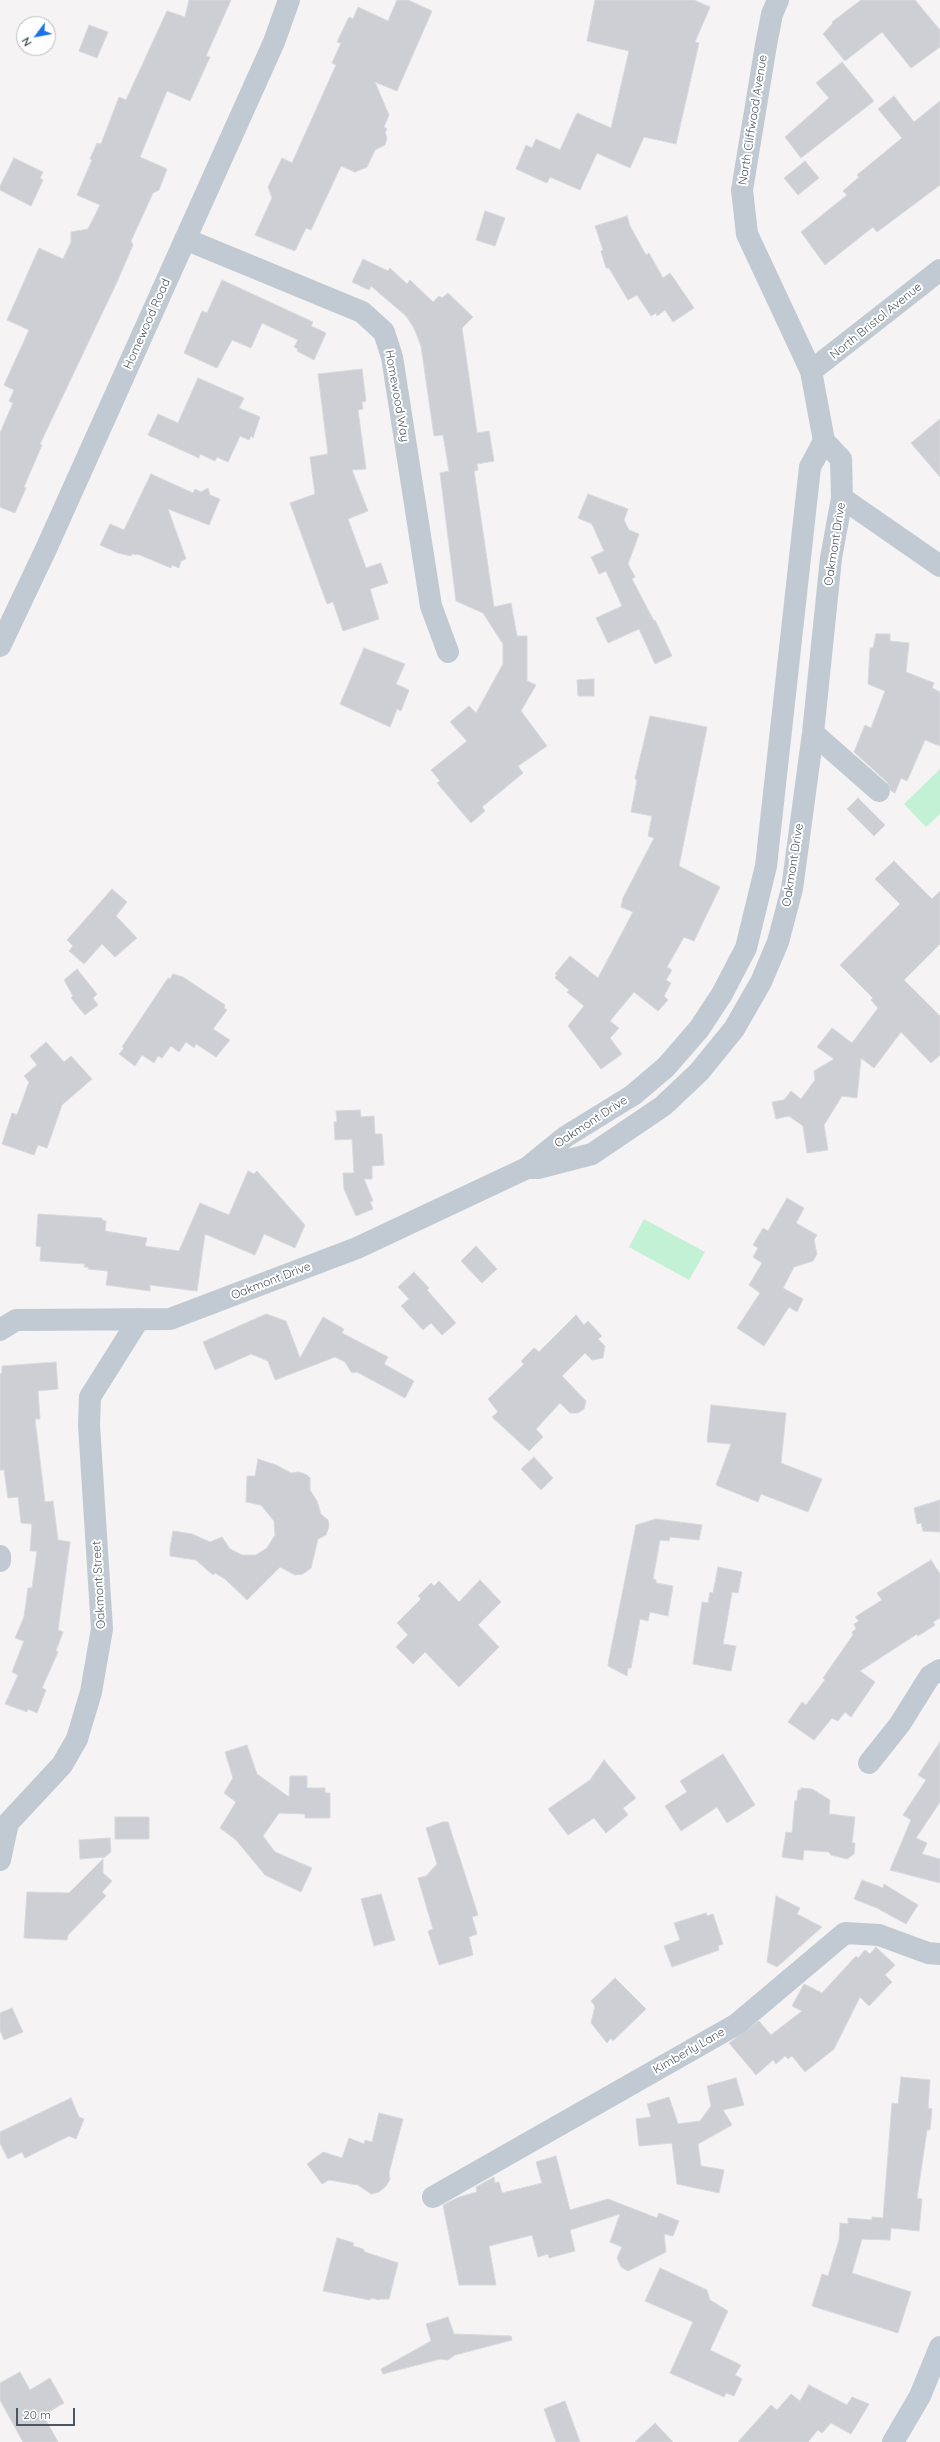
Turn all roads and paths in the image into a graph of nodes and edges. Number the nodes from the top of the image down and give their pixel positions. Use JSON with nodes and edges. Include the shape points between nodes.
{"nodes":[{"id":1,"x":289,"y":0,"type":"edge"},
{"id":2,"x":778,"y":0,"type":"edge"},
{"id":3,"x":185,"y":239,"type":"junction"},
{"id":4,"x":940,"y":270,"type":"edge"},
{"id":5,"x":811,"y":371,"type":"junction"},
{"id":6,"x":824,"y":441,"type":"junction"},
{"id":7,"x":842,"y":498,"type":"junction"},
{"id":8,"x":940,"y":566,"type":"edge"},
{"id":9,"x":0,"y":646,"type":"edge"},
{"id":10,"x":448,"y":652,"type":"dead end"},
{"id":11,"x":812,"y":733,"type":"junction"},
{"id":12,"x":879,"y":791,"type":"dead end"},
{"id":13,"x":527,"y":1168,"type":"junction"},
{"id":14,"x":139,"y":1320,"type":"junction"},
{"id":15,"x":0,"y":1330,"type":"edge"},
{"id":16,"x":0,"y":1556,"type":"edge"},
{"id":17,"x":0,"y":1561,"type":"edge"},
{"id":18,"x":940,"y":1670,"type":"edge"},
{"id":19,"x":869,"y":1763,"type":"dead end"},
{"id":20,"x":0,"y":1860,"type":"edge"},
{"id":21,"x":940,"y":1954,"type":"edge"},
{"id":22,"x":433,"y":2197,"type":"dead end"},
{"id":23,"x":940,"y":2347,"type":"edge"},
{"id":24,"x":893,"y":2442,"type":"edge"}],
"edges":[{"from":1,"to":3,"type":"street","name":"Homewood Road","via":[[274,42]]},
{"from":2,"to":5,"type":"street","name":"North Cliffwood Avenue","via":[[772,14],[766,45],[742,190],[747,234]]},
{"from":3,"to":9,"type":"street","name":"Homewood Road"},
{"from":3,"to":10,"type":"street","name":"Homewood Way","via":[[362,312],[384,332],[392,357],[431,606]]},
{"from":4,"to":5,"type":"street","name":"North Bristol Avenue"},
{"from":5,"to":6,"type":"street"},
{"from":6,"to":7,"type":"street","name":"Oakmont Drive","via":[[841,459]]},
{"from":6,"to":13,"type":"street","name":"Oakmont Drive","via":[[810,467],[766,866],[746,948],[722,994],[666,1067],[633,1095],[564,1136]]},
{"from":7,"to":8,"type":"street"},
{"from":7,"to":11,"type":"street","name":"Oakmont Drive","via":[[831,558]]},
{"from":11,"to":12,"type":"street"},
{"from":11,"to":13,"type":"street","name":"Oakmont Drive","via":[[792,889],[778,942],[763,977],[734,1029],[699,1072],[663,1106],[592,1154],[538,1168]]},
{"from":13,"to":14,"type":"street","name":"Oakmont Drive","via":[[350,1250],[170,1319]]},
{"from":14,"to":15,"type":"street","name":"Oakmont Drive","via":[[16,1320]]},
{"from":14,"to":20,"type":"street","name":"Oakmont Street","via":[[90,1397],[89,1425],[102,1629],[91,1692],[77,1739],[62,1765],[8,1823]]},
{"from":16,"to":17,"type":"street"},
{"from":18,"to":19,"type":"street","via":[[930,1676],[900,1724]]},
{"from":21,"to":22,"type":"street","name":"Kimberly Lane","via":[[879,1935],[845,1932],[736,2024]]},
{"from":23,"to":24,"type":"street","via":[[920,2396]]}]}
